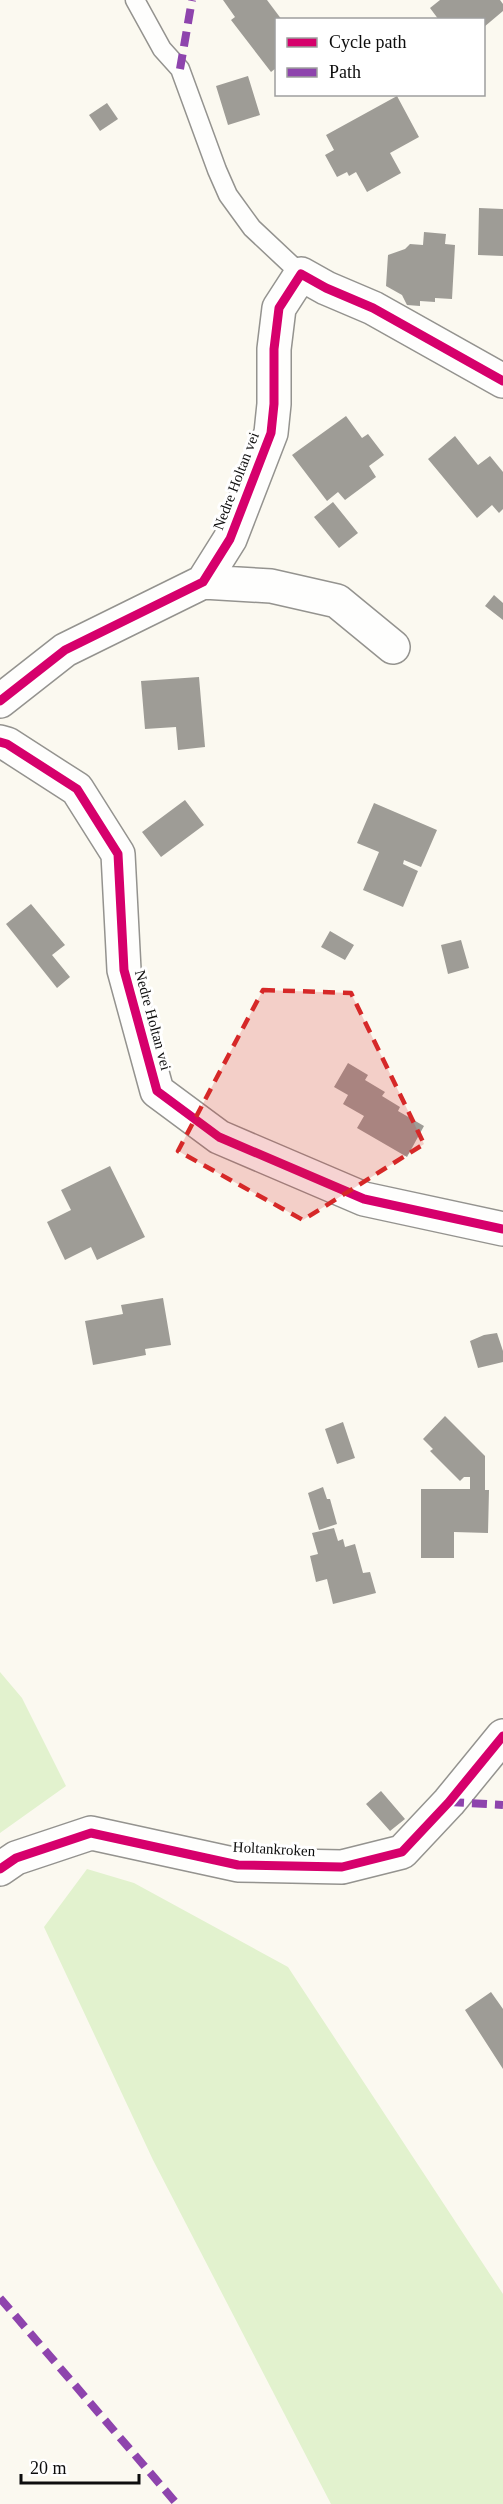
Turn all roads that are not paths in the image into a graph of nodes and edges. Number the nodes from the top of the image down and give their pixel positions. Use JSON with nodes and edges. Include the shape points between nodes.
{"nodes":[{"id":1,"x":135,"y":0,"type":"edge"},
{"id":2,"x":301,"y":274,"type":"junction"},
{"id":3,"x":503,"y":381,"type":"edge"},
{"id":4,"x":203,"y":582,"type":"junction"},
{"id":5,"x":393,"y":647,"type":"dead end"},
{"id":6,"x":0,"y":700,"type":"edge"},
{"id":7,"x":0,"y":742,"type":"edge"},
{"id":8,"x":503,"y":1229,"type":"edge"},
{"id":9,"x":503,"y":1736,"type":"edge"},
{"id":10,"x":0,"y":1869,"type":"edge"}],
"edges":[{"from":1,"to":2,"type":"lane","via":[[162,49],[180,69],[228,195],[252,228]]},
{"from":2,"to":3,"type":"street","via":[[374,308]]},
{"from":2,"to":4,"type":"street","name":"Nedre Holtan vei","via":[[279,308],[271,433],[230,539]]},
{"from":4,"to":5,"type":"street","via":[[271,586],[337,601]]},
{"from":4,"to":6,"type":"street","via":[[65,650]]},
{"from":7,"to":8,"type":"street","name":"Nedre Holtan vei","via":[[77,789],[118,854],[124,970],[157,1090],[219,1137],[364,1199]]},
{"from":9,"to":10,"type":"street","name":"Holtankroken","via":[[402,1852],[342,1867],[238,1865],[91,1833],[16,1858]]}]}
